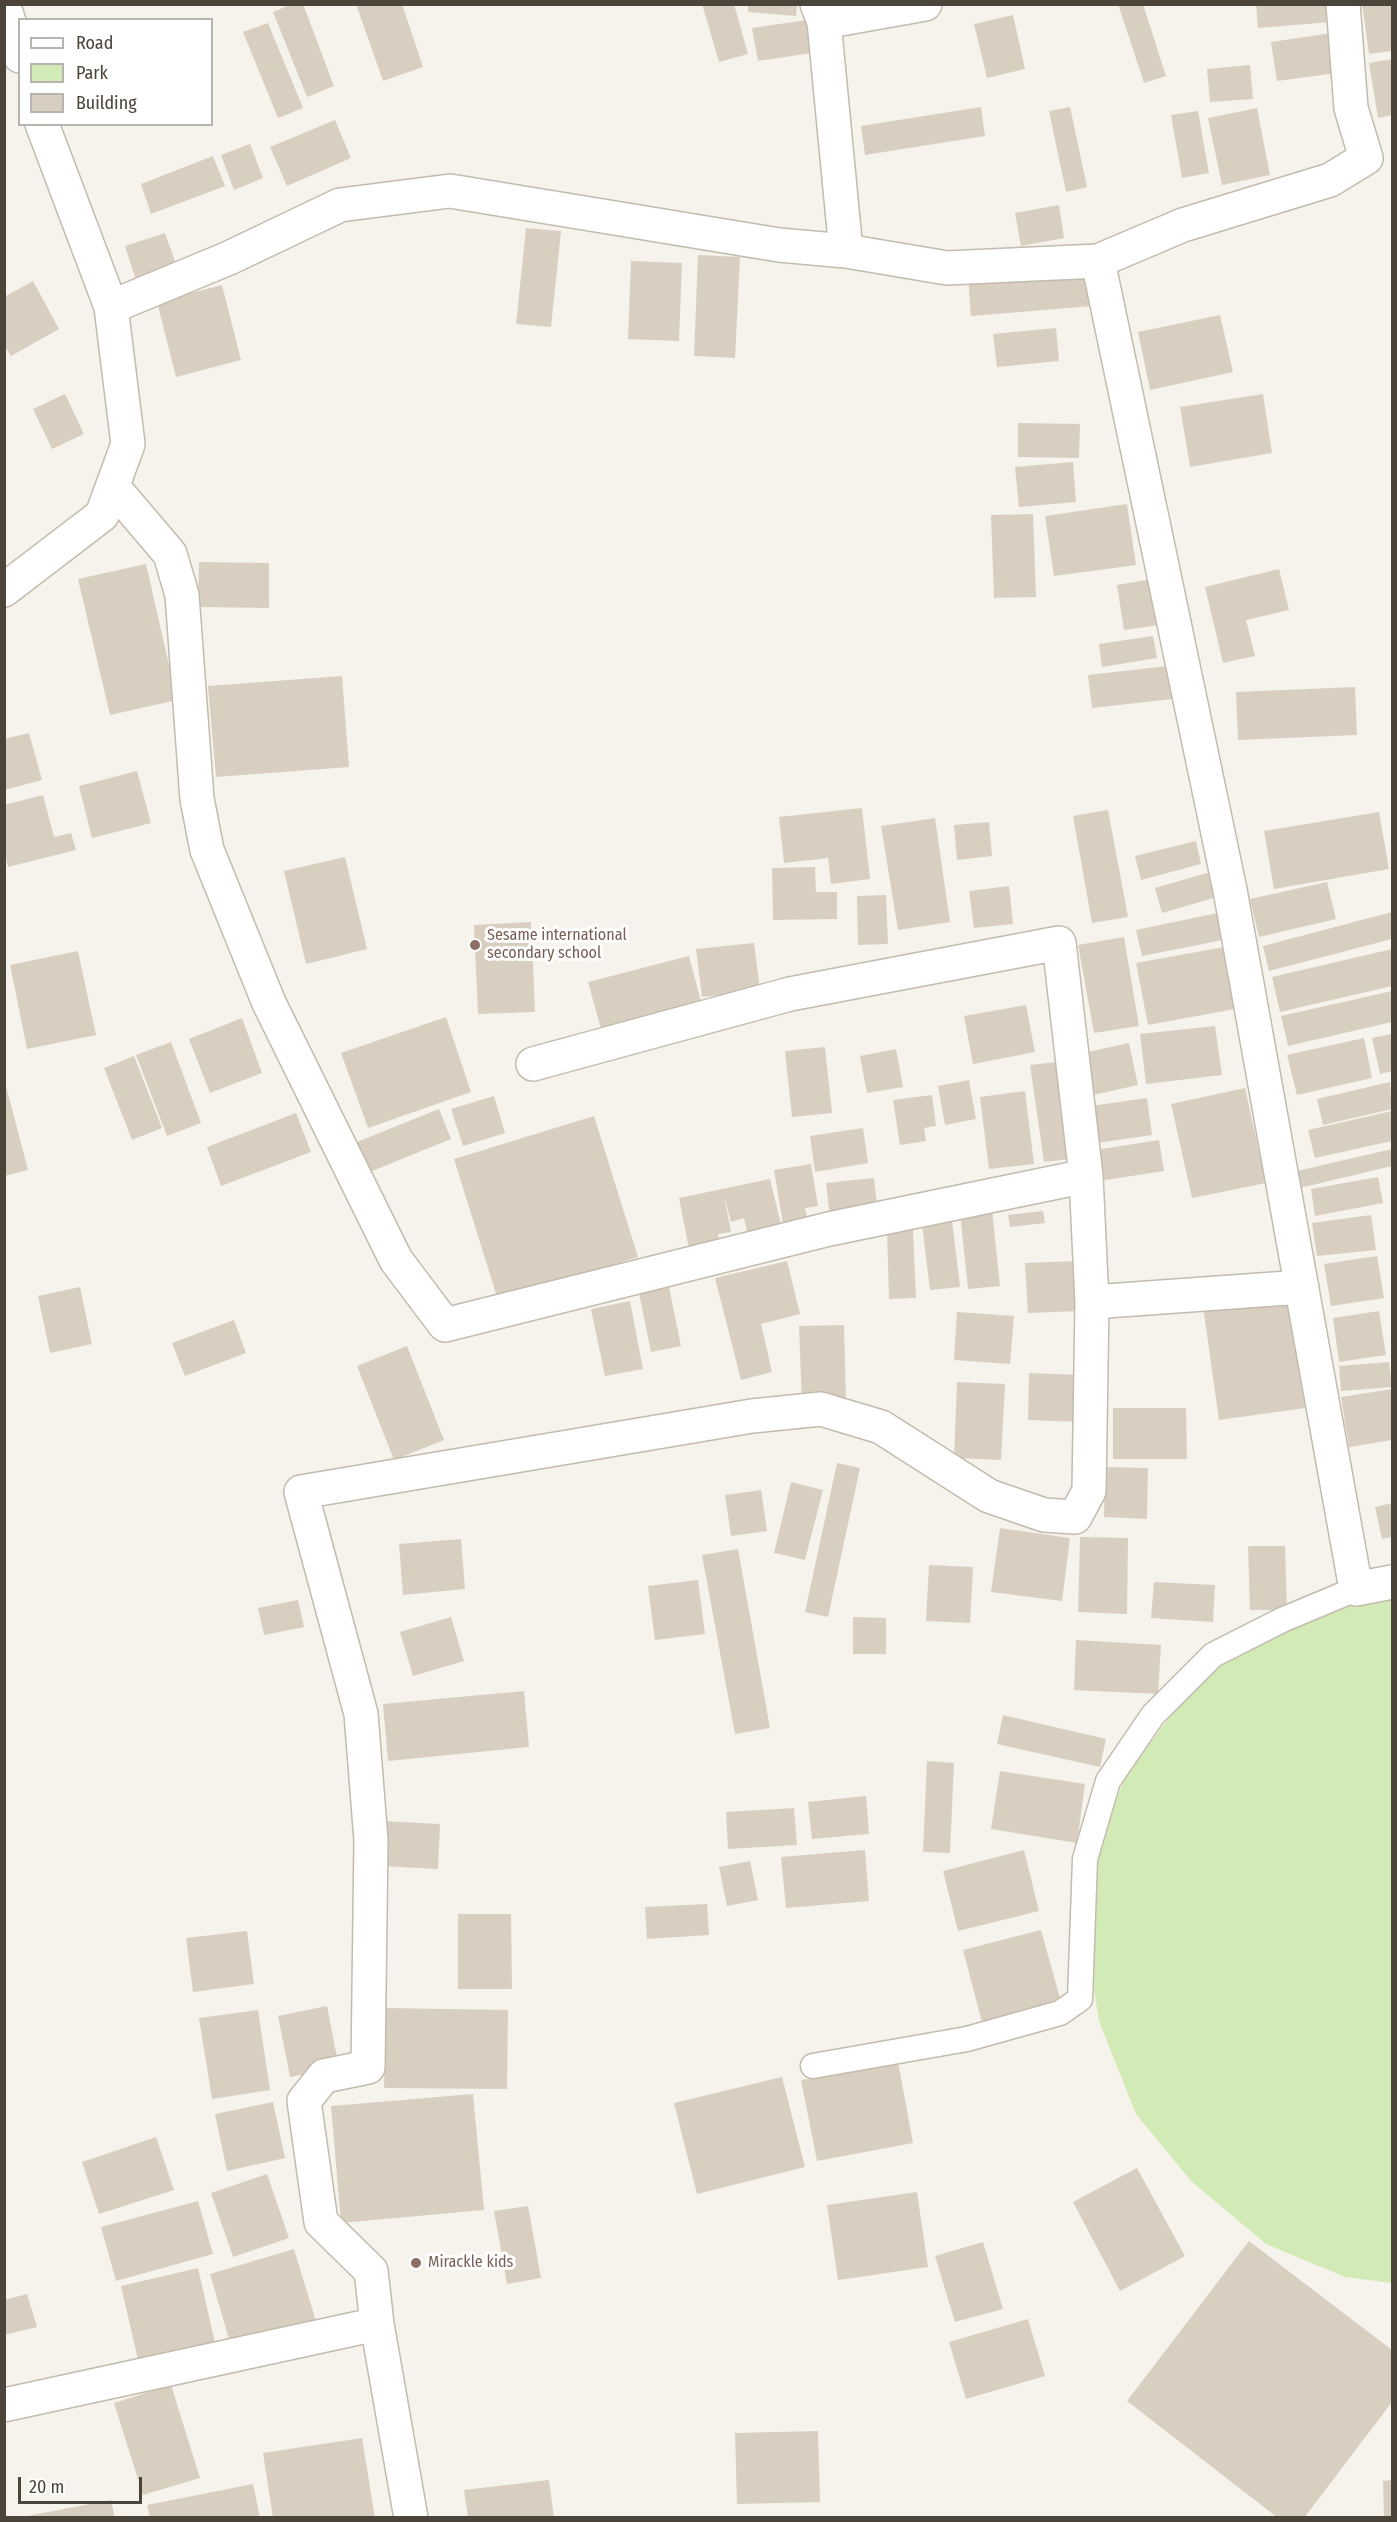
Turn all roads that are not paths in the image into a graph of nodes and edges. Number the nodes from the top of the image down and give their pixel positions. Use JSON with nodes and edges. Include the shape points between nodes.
{"nodes":[{"id":1,"x":925,"y":4,"type":"edge"},
{"id":2,"x":1343,"y":4,"type":"edge"},
{"id":3,"x":4,"y":6,"type":"edge"},
{"id":4,"x":820,"y":13,"type":"edge"},
{"id":5,"x":18,"y":50,"type":"edge"},
{"id":6,"x":43,"y":126,"type":"edge"},
{"id":7,"x":1379,"y":158,"type":"edge"},
{"id":8,"x":846,"y":251,"type":"junction"},
{"id":9,"x":1098,"y":261,"type":"junction"},
{"id":10,"x":111,"y":307,"type":"junction"},
{"id":11,"x":112,"y":487,"type":"junction"},
{"id":12,"x":4,"y":590,"type":"edge"},
{"id":13,"x":533,"y":1064,"type":"dead end"},
{"id":14,"x":1086,"y":1176,"type":"junction"},
{"id":15,"x":1302,"y":1287,"type":"junction"},
{"id":16,"x":1092,"y":1302,"type":"junction"},
{"id":17,"x":1392,"y":1581,"type":"edge"},
{"id":18,"x":1356,"y":1589,"type":"junction"},
{"id":19,"x":813,"y":2066,"type":"dead end"},
{"id":20,"x":377,"y":2324,"type":"junction"},
{"id":21,"x":4,"y":2405,"type":"edge"},
{"id":22,"x":411,"y":2517,"type":"edge"}],
"edges":[{"from":1,"to":4,"type":"street"},
{"from":2,"to":7,"type":"street","via":[[1351,108]]},
{"from":3,"to":5,"type":"street"},
{"from":4,"to":8,"type":"street"},
{"from":6,"to":10,"type":"street"},
{"from":7,"to":9,"type":"street","via":[[1330,180],[1183,225]]},
{"from":8,"to":9,"type":"street","via":[[947,268]]},
{"from":8,"to":10,"type":"street","via":[[779,245],[450,191],[340,205],[229,258]]},
{"from":9,"to":15,"type":"street","via":[[1230,890]]},
{"from":10,"to":11,"type":"street","via":[[128,444]]},
{"from":11,"to":12,"type":"street","via":[[102,515]]},
{"from":11,"to":14,"type":"street","via":[[170,554],[182,596],[197,799],[207,850],[269,1003],[396,1260],[445,1325],[829,1229]]},
{"from":13,"to":14,"type":"street","via":[[790,994],[1059,943]]},
{"from":14,"to":16,"type":"street"},
{"from":15,"to":16,"type":"street"},
{"from":15,"to":18,"type":"street"},
{"from":16,"to":20,"type":"street","via":[[1089,1491],[1075,1516],[1044,1515],[989,1496],[881,1427],[821,1409],[752,1416],[302,1492],[361,1714],[371,1840],[368,2067],[324,2076],[304,2101],[321,2222],[371,2271]]},
{"from":17,"to":18,"type":"street"},
{"from":18,"to":19,"type":"lane","via":[[1213,1655],[1153,1715],[1108,1781],[1085,1859],[1080,1999],[1060,2013],[968,2039]]},
{"from":20,"to":21,"type":"street"},
{"from":20,"to":22,"type":"street"}]}
